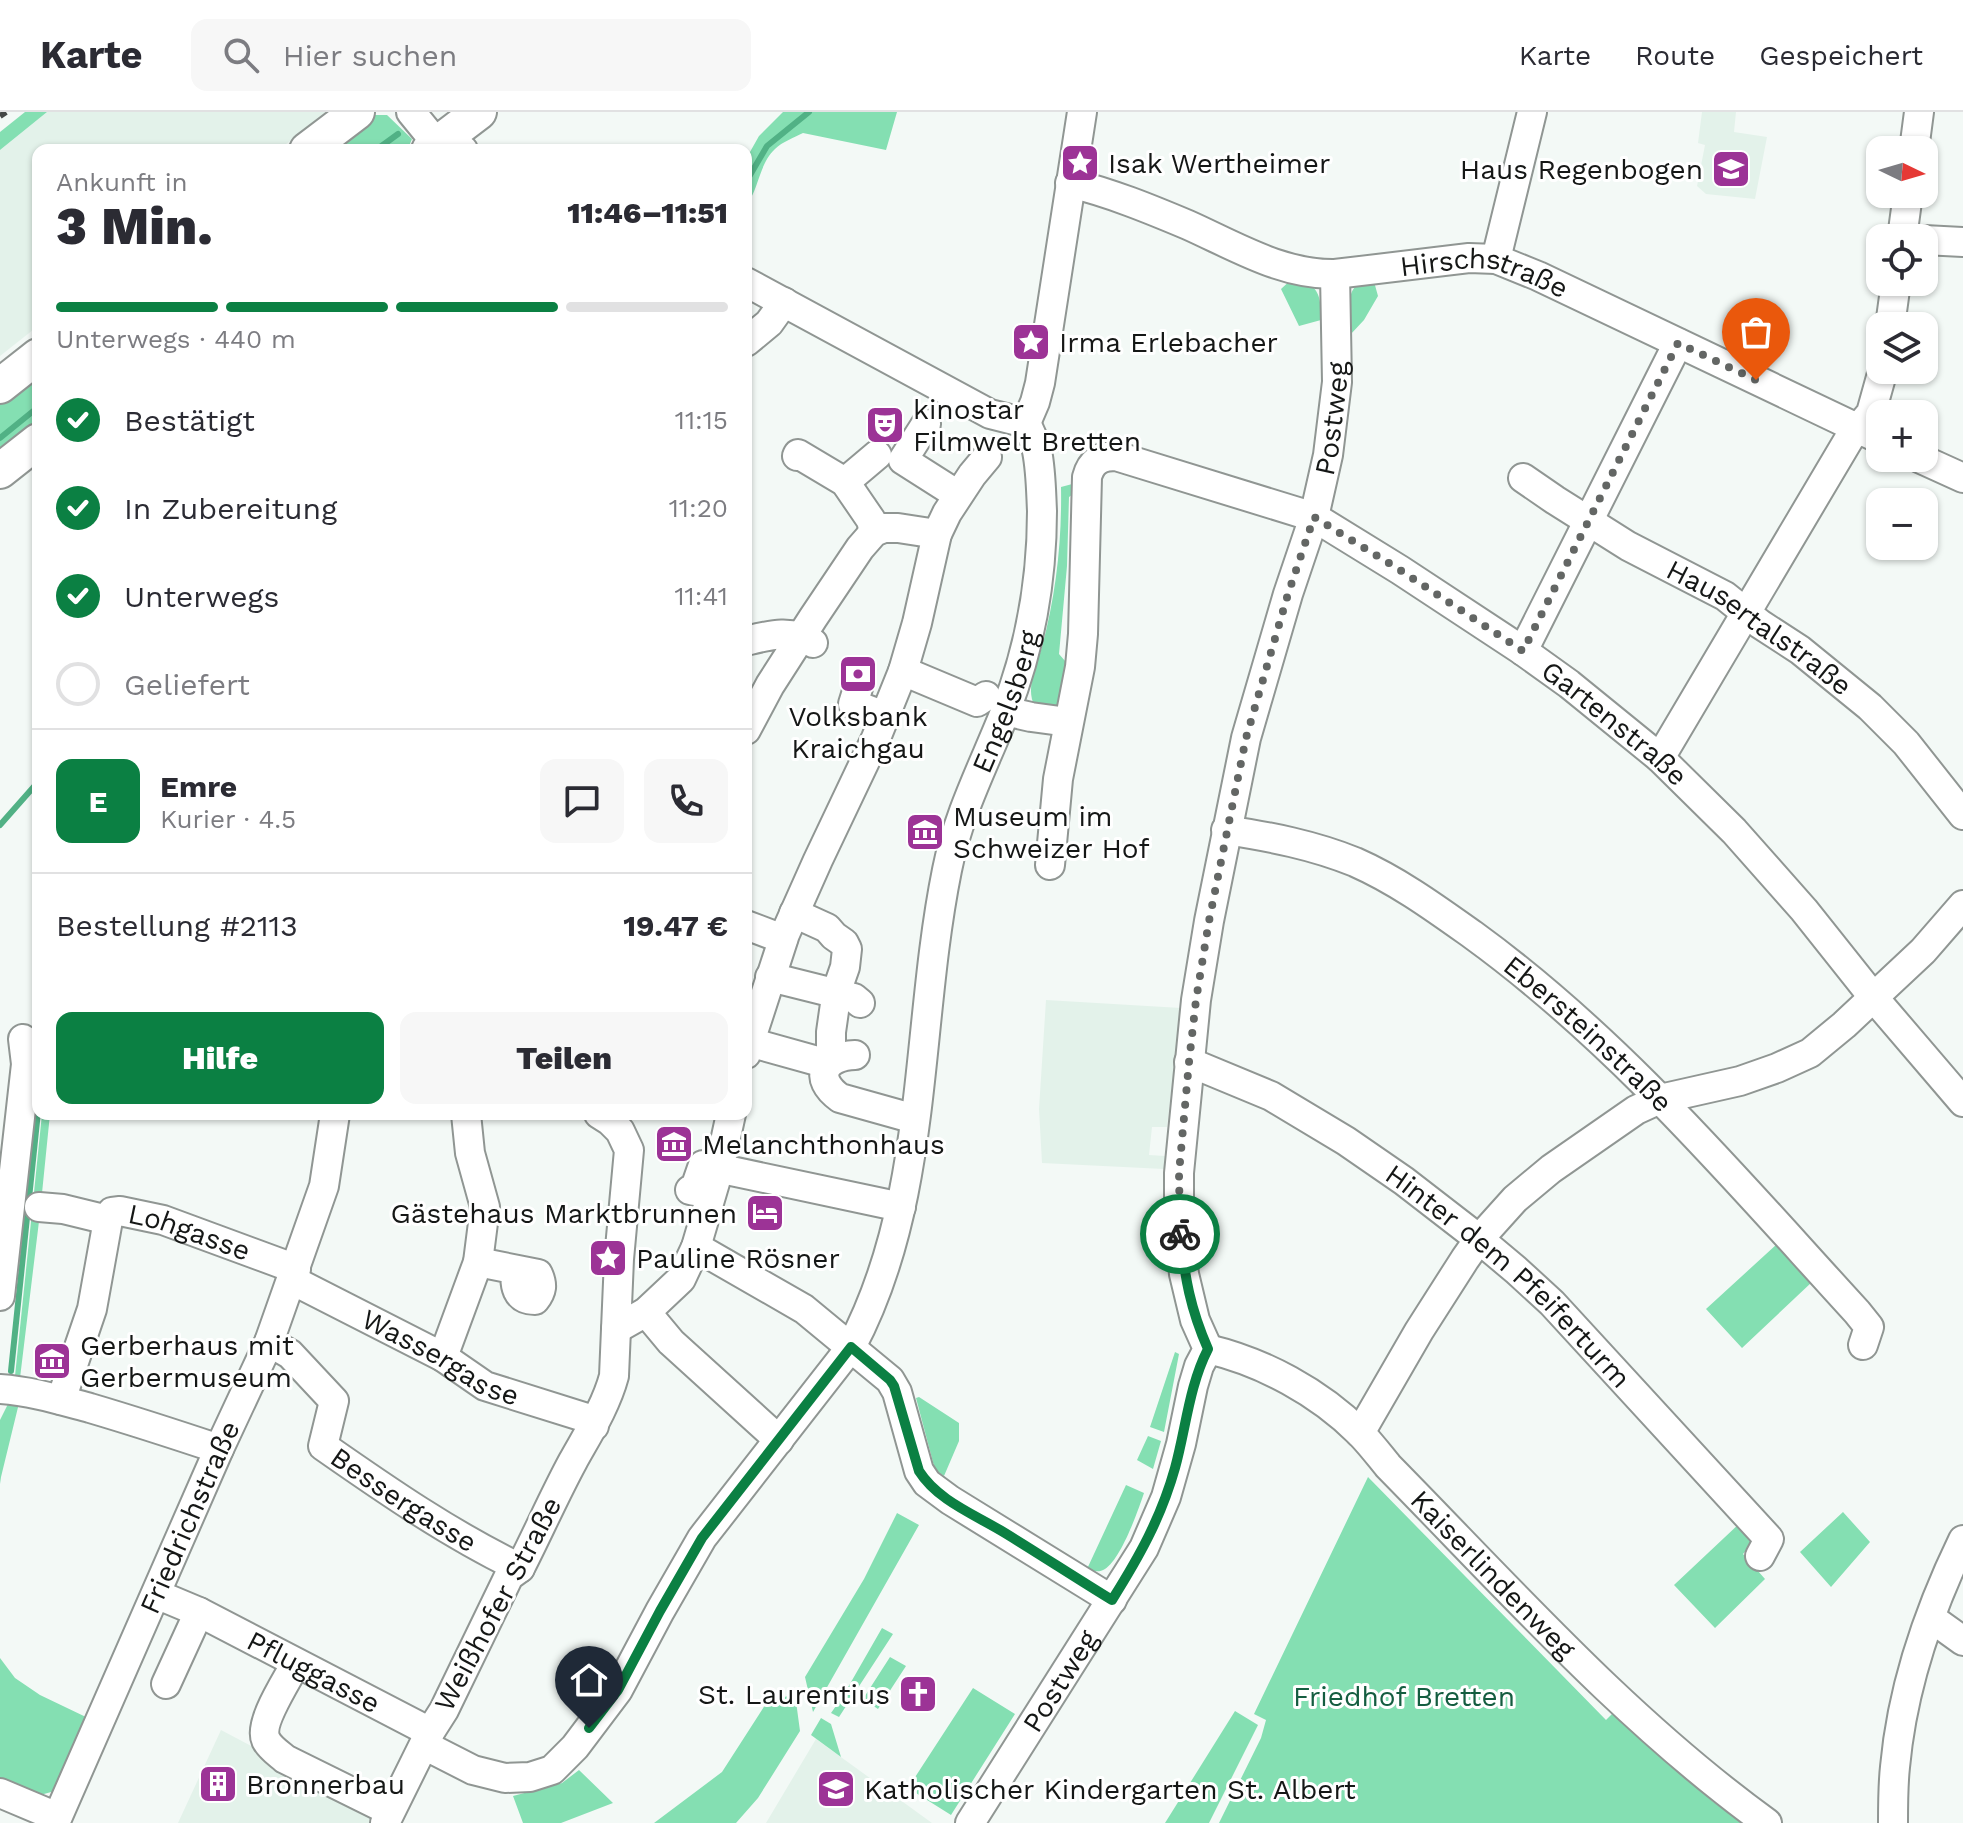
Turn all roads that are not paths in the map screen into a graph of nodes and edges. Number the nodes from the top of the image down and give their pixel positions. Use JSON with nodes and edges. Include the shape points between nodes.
{"nodes":[{"id":1,"x":357,"y":112,"type":"edge"},
{"id":2,"x":411,"y":112,"type":"edge"},
{"id":3,"x":479,"y":112,"type":"edge"},
{"id":4,"x":1082,"y":112,"type":"edge"},
{"id":5,"x":1532,"y":112,"type":"edge"},
{"id":6,"x":1919,"y":112,"type":"edge"},
{"id":7,"x":1916,"y":136,"type":"edge"},
{"id":8,"x":315,"y":144,"type":"edge"},
{"id":9,"x":441,"y":144,"type":"edge"},
{"id":10,"x":448,"y":144,"type":"edge"},
{"id":11,"x":1070,"y":183,"type":"junction"},
{"id":12,"x":1938,"y":241,"type":"edge"},
{"id":13,"x":1963,"y":242,"type":"edge"},
{"id":14,"x":1496,"y":259,"type":"junction"},
{"id":15,"x":1335,"y":274,"type":"junction"},
{"id":16,"x":752,"y":285,"type":"edge"},
{"id":17,"x":784,"y":302,"type":"junction"},
{"id":18,"x":752,"y":337,"type":"edge"},
{"id":19,"x":1678,"y":343,"type":"junction"},
{"id":20,"x":32,"y":361,"type":"edge"},
{"id":21,"x":0,"y":386,"type":"edge"},
{"id":22,"x":1026,"y":423,"type":"junction"},
{"id":23,"x":926,"y":424,"type":"dead end"},
{"id":24,"x":1866,"y":432,"type":"edge"},
{"id":25,"x":1866,"y":435,"type":"edge"},
{"id":26,"x":32,"y":446,"type":"edge"},
{"id":27,"x":797,"y":456,"type":"dead end"},
{"id":28,"x":987,"y":457,"type":"dead end"},
{"id":29,"x":878,"y":463,"type":"junction"},
{"id":30,"x":1938,"y":467,"type":"edge"},
{"id":31,"x":0,"y":471,"type":"edge"},
{"id":32,"x":1523,"y":478,"type":"dead end"},
{"id":33,"x":1963,"y":478,"type":"edge"},
{"id":34,"x":958,"y":495,"type":"junction"},
{"id":35,"x":1314,"y":517,"type":"junction"},
{"id":36,"x":1589,"y":521,"type":"junction"},
{"id":37,"x":870,"y":524,"type":"junction"},
{"id":38,"x":937,"y":534,"type":"junction"},
{"id":39,"x":1745,"y":613,"type":"junction"},
{"id":40,"x":752,"y":640,"type":"edge"},
{"id":41,"x":808,"y":640,"type":"junction"},
{"id":42,"x":1523,"y":651,"type":"junction"},
{"id":43,"x":903,"y":671,"type":"junction"},
{"id":44,"x":858,"y":688,"type":"dead end"},
{"id":45,"x":996,"y":704,"type":"junction"},
{"id":46,"x":885,"y":716,"type":"junction"},
{"id":47,"x":752,"y":719,"type":"edge"},
{"id":48,"x":1068,"y":722,"type":"junction"},
{"id":49,"x":1660,"y":758,"type":"junction"},
{"id":50,"x":1963,"y":815,"type":"edge"},
{"id":51,"x":1226,"y":830,"type":"junction"},
{"id":52,"x":1050,"y":865,"type":"dead end"},
{"id":53,"x":1963,"y":905,"type":"edge"},
{"id":54,"x":752,"y":925,"type":"edge"},
{"id":55,"x":789,"y":926,"type":"junction"},
{"id":56,"x":770,"y":977,"type":"junction"},
{"id":57,"x":848,"y":995,"type":"junction"},
{"id":58,"x":1874,"y":998,"type":"junction"},
{"id":59,"x":752,"y":1035,"type":"edge"},
{"id":60,"x":20,"y":1039,"type":"edge"},
{"id":61,"x":752,"y":1049,"type":"edge"},
{"id":62,"x":855,"y":1055,"type":"dead end"},
{"id":63,"x":1189,"y":1062,"type":"junction"},
{"id":64,"x":828,"y":1064,"type":"junction"},
{"id":65,"x":890,"y":1096,"type":"dead end"},
{"id":66,"x":1660,"y":1099,"type":"junction"},
{"id":67,"x":1963,"y":1102,"type":"edge"},
{"id":68,"x":915,"y":1119,"type":"junction"},
{"id":69,"x":334,"y":1120,"type":"edge"},
{"id":70,"x":467,"y":1120,"type":"edge"},
{"id":71,"x":610,"y":1120,"type":"edge"},
{"id":72,"x":730,"y":1120,"type":"edge"},
{"id":73,"x":719,"y":1169,"type":"junction"},
{"id":74,"x":690,"y":1190,"type":"dead end"},
{"id":75,"x":39,"y":1207,"type":"dead end"},
{"id":76,"x":901,"y":1207,"type":"junction"},
{"id":77,"x":108,"y":1220,"type":"junction"},
{"id":78,"x":1479,"y":1239,"type":"junction"},
{"id":79,"x":696,"y":1247,"type":"junction"},
{"id":80,"x":478,"y":1262,"type":"junction"},
{"id":81,"x":516,"y":1270,"type":"dead end"},
{"id":82,"x":294,"y":1275,"type":"junction"},
{"id":83,"x":0,"y":1296,"type":"edge"},
{"id":84,"x":646,"y":1312,"type":"junction"},
{"id":85,"x":616,"y":1329,"type":"junction"},
{"id":86,"x":269,"y":1342,"type":"junction"},
{"id":87,"x":1863,"y":1345,"type":"dead end"},
{"id":88,"x":851,"y":1347,"type":"junction"},
{"id":89,"x":1208,"y":1349,"type":"junction"},
{"id":90,"x":443,"y":1357,"type":"junction"},
{"id":91,"x":0,"y":1389,"type":"edge"},
{"id":92,"x":61,"y":1400,"type":"junction"},
{"id":93,"x":594,"y":1426,"type":"junction"},
{"id":94,"x":1360,"y":1433,"type":"junction"},
{"id":95,"x":779,"y":1440,"type":"junction"},
{"id":96,"x":219,"y":1449,"type":"junction"},
{"id":97,"x":1963,"y":1540,"type":"edge"},
{"id":98,"x":1760,"y":1556,"type":"dead end"},
{"id":99,"x":520,"y":1568,"type":"junction"},
{"id":100,"x":156,"y":1594,"type":"junction"},
{"id":101,"x":1112,"y":1600,"type":"junction"},
{"id":102,"x":199,"y":1612,"type":"junction"},
{"id":103,"x":1931,"y":1618,"type":"junction"},
{"id":104,"x":1963,"y":1641,"type":"edge"},
{"id":105,"x":296,"y":1663,"type":"junction"},
{"id":106,"x":166,"y":1684,"type":"dead end"},
{"id":107,"x":427,"y":1739,"type":"junction"},
{"id":108,"x":0,"y":1793,"type":"edge"},
{"id":109,"x":387,"y":1817,"type":"edge"},
{"id":110,"x":56,"y":1820,"type":"edge"},
{"id":111,"x":970,"y":1823,"type":"edge"},
{"id":112,"x":1767,"y":1823,"type":"edge"},
{"id":113,"x":1893,"y":1823,"type":"edge"}],
"edges":[{"from":1,"to":8,"type":"main road"},
{"from":2,"to":9,"type":"street"},
{"from":3,"to":10,"type":"main road"},
{"from":4,"to":11,"type":"street"},
{"from":5,"to":14,"type":"street"},
{"from":6,"to":7,"type":"street"},
{"from":11,"to":15,"type":"street","name":"Hirschstraße","via":[[1289,268]]},
{"from":11,"to":22,"type":"street","via":[[1040,383]]},
{"from":12,"to":13,"type":"street"},
{"from":14,"to":15,"type":"street","name":"Hirschstraße"},
{"from":14,"to":19,"type":"street","name":"Hirschstraße"},
{"from":15,"to":35,"type":"street","name":"Postweg","via":[[1337,382]]},
{"from":16,"to":17,"type":"street"},
{"from":17,"to":18,"type":"street"},
{"from":17,"to":22,"type":"street","via":[[990,414]]},
{"from":19,"to":24,"type":"street","name":"Hirschstraße"},
{"from":19,"to":36,"type":"street"},
{"from":20,"to":21,"type":"main road"},
{"from":22,"to":45,"type":"street","name":"Engelsberg","via":[[1037,448],[1042,545],[1022,660]]},
{"from":23,"to":29,"type":"street"},
{"from":25,"to":39,"type":"street","via":[[1849,439]]},
{"from":26,"to":31,"type":"main road"},
{"from":27,"to":29,"type":"street"},
{"from":28,"to":34,"type":"street"},
{"from":29,"to":34,"type":"street"},
{"from":29,"to":37,"type":"street"},
{"from":30,"to":33,"type":"street"},
{"from":32,"to":36,"type":"street","name":"Hausertalstraße"},
{"from":34,"to":38,"type":"street"},
{"from":35,"to":42,"type":"street","name":"Gartenstraße"},
{"from":35,"to":48,"type":"street","name":"Gartenstraße","via":[[1116,456],[1095,461],[1087,477],[1083,634]]},
{"from":35,"to":51,"type":"street","name":"Postweg","via":[[1246,738]]},
{"from":36,"to":39,"type":"street","name":"Hausertalstraße","via":[[1725,596]]},
{"from":36,"to":42,"type":"street"},
{"from":37,"to":38,"type":"street"},
{"from":37,"to":41,"type":"street"},
{"from":38,"to":43,"type":"street"},
{"from":39,"to":49,"type":"street"},
{"from":39,"to":50,"type":"street","name":"Hausertalstraße","via":[[1870,707]]},
{"from":40,"to":41,"type":"street","via":[[777,634]]},
{"from":41,"to":47,"type":"street","via":[[770,685]]},
{"from":42,"to":49,"type":"street","name":"Gartenstraße"},
{"from":43,"to":45,"type":"street","via":[[977,702]]},
{"from":43,"to":46,"type":"street"},
{"from":44,"to":46,"type":"street","via":[[853,704]]},
{"from":45,"to":48,"type":"street","via":[[1031,717]]},
{"from":45,"to":68,"type":"street","name":"Engelsberg","via":[[954,837],[940,904]]},
{"from":46,"to":55,"type":"street"},
{"from":48,"to":52,"type":"street"},
{"from":49,"to":58,"type":"street","name":"Gartenstraße","via":[[1770,870]]},
{"from":51,"to":63,"type":"street","name":"Postweg"},
{"from":51,"to":66,"type":"street","name":"Ebersteinstraße","via":[[1325,851],[1422,898],[1548,993]]},
{"from":53,"to":58,"type":"street"},
{"from":54,"to":55,"type":"street"},
{"from":55,"to":56,"type":"street"},
{"from":55,"to":57,"type":"street","via":[[827,928],[851,950],[845,967]]},
{"from":56,"to":57,"type":"street"},
{"from":56,"to":59,"type":"street"},
{"from":57,"to":64,"type":"street","via":[[831,1032]]},
{"from":58,"to":66,"type":"street","via":[[1810,1053],[1740,1081]]},
{"from":58,"to":67,"type":"street","name":"Gartenstraße"},
{"from":60,"to":83,"type":"street","via":[[26,1064]]},
{"from":61,"to":64,"type":"street"},
{"from":62,"to":64,"type":"street"},
{"from":63,"to":78,"type":"street","name":"Hinter dem Pfeiferturm","via":[[1310,1118]]},
{"from":63,"to":89,"type":"street","name":"Postweg","via":[[1179,1227],[1184,1274]]},
{"from":64,"to":68,"type":"street","via":[[825,1084],[840,1098]]},
{"from":65,"to":68,"type":"street"},
{"from":66,"to":78,"type":"street","via":[[1604,1130],[1551,1169]]},
{"from":66,"to":87,"type":"street","name":"Ebersteinstraße","via":[[1869,1327]]},
{"from":68,"to":76,"type":"street","name":"Engelsberg"},
{"from":69,"to":82,"type":"street","name":"Friedrichstraße","via":[[324,1186]]},
{"from":70,"to":80,"type":"street","via":[[485,1207]]},
{"from":71,"to":85,"type":"street","name":"Weißhofer Straße","via":[[629,1150]]},
{"from":72,"to":73,"type":"street"},
{"from":73,"to":74,"type":"street","via":[[703,1165],[694,1191]]},
{"from":73,"to":76,"type":"street"},
{"from":73,"to":79,"type":"street"},
{"from":75,"to":77,"type":"street","name":"Lohgasse"},
{"from":76,"to":88,"type":"street","name":"Engelsberg","via":[[886,1264]]},
{"from":77,"to":82,"type":"street","name":"Lohgasse","via":[[120,1211],[163,1220]]},
{"from":77,"to":92,"type":"street","via":[[92,1309]]},
{"from":78,"to":94,"type":"street"},
{"from":78,"to":98,"type":"street","name":"Hinter dem Pfeiferturm","via":[[1552,1303],[1769,1539]]},
{"from":79,"to":84,"type":"street","via":[[681,1279]]},
{"from":79,"to":88,"type":"street","via":[[804,1309]]},
{"from":80,"to":81,"type":"street"},
{"from":80,"to":90,"type":"street"},
{"from":82,"to":86,"type":"street","name":"Friedrichstraße"},
{"from":82,"to":90,"type":"street","name":"Wassergasse"},
{"from":84,"to":85,"type":"street"},
{"from":84,"to":95,"type":"street"},
{"from":85,"to":93,"type":"street","name":"Weißhofer Straße","via":[[612,1386]]},
{"from":86,"to":96,"type":"street","name":"Friedrichstraße"},
{"from":86,"to":99,"type":"street","name":"Bessergasse","via":[[290,1354],[334,1401],[323,1446],[386,1490]]},
{"from":88,"to":95,"type":"street","name":"Engelsberg"},
{"from":88,"to":101,"type":"street","via":[[894,1386],[927,1483]]},
{"from":89,"to":94,"type":"street","name":"Kaiserlindenweg","via":[[1297,1385]]},
{"from":89,"to":101,"type":"street","name":"Postweg","via":[[1193,1386],[1166,1497],[1144,1548]]},
{"from":90,"to":93,"type":"street","name":"Wassergasse","via":[[485,1386],[587,1418]]},
{"from":91,"to":92,"type":"street"},
{"from":92,"to":96,"type":"street"},
{"from":93,"to":99,"type":"street","name":"Weißhofer Straße"},
{"from":94,"to":112,"type":"street","name":"Kaiserlindenweg","via":[[1606,1688],[1721,1790]]},
{"from":95,"to":107,"type":"street","name":"Pfluggasse","via":[[702,1538],[618,1690],[552,1770],[505,1778],[473,1770]]},
{"from":96,"to":100,"type":"street","name":"Friedrichstraße"},
{"from":97,"to":103,"type":"street"},
{"from":99,"to":107,"type":"street","name":"Weißhofer Straße","via":[[509,1576]]},
{"from":100,"to":102,"type":"street","name":"Pfluggasse"},
{"from":100,"to":110,"type":"street","name":"Friedrichstraße"},
{"from":101,"to":111,"type":"street","name":"Postweg"},
{"from":102,"to":105,"type":"street","name":"Pfluggasse"},
{"from":102,"to":106,"type":"street"},
{"from":103,"to":104,"type":"street"},
{"from":103,"to":113,"type":"street","via":[[1903,1713]]},
{"from":105,"to":107,"type":"street","name":"Pfluggasse"},
{"from":105,"to":109,"type":"street","via":[[264,1725],[265,1738],[285,1759]]},
{"from":107,"to":109,"type":"street","name":"Weißhofer Straße"},
{"from":108,"to":110,"type":"street"}]}
